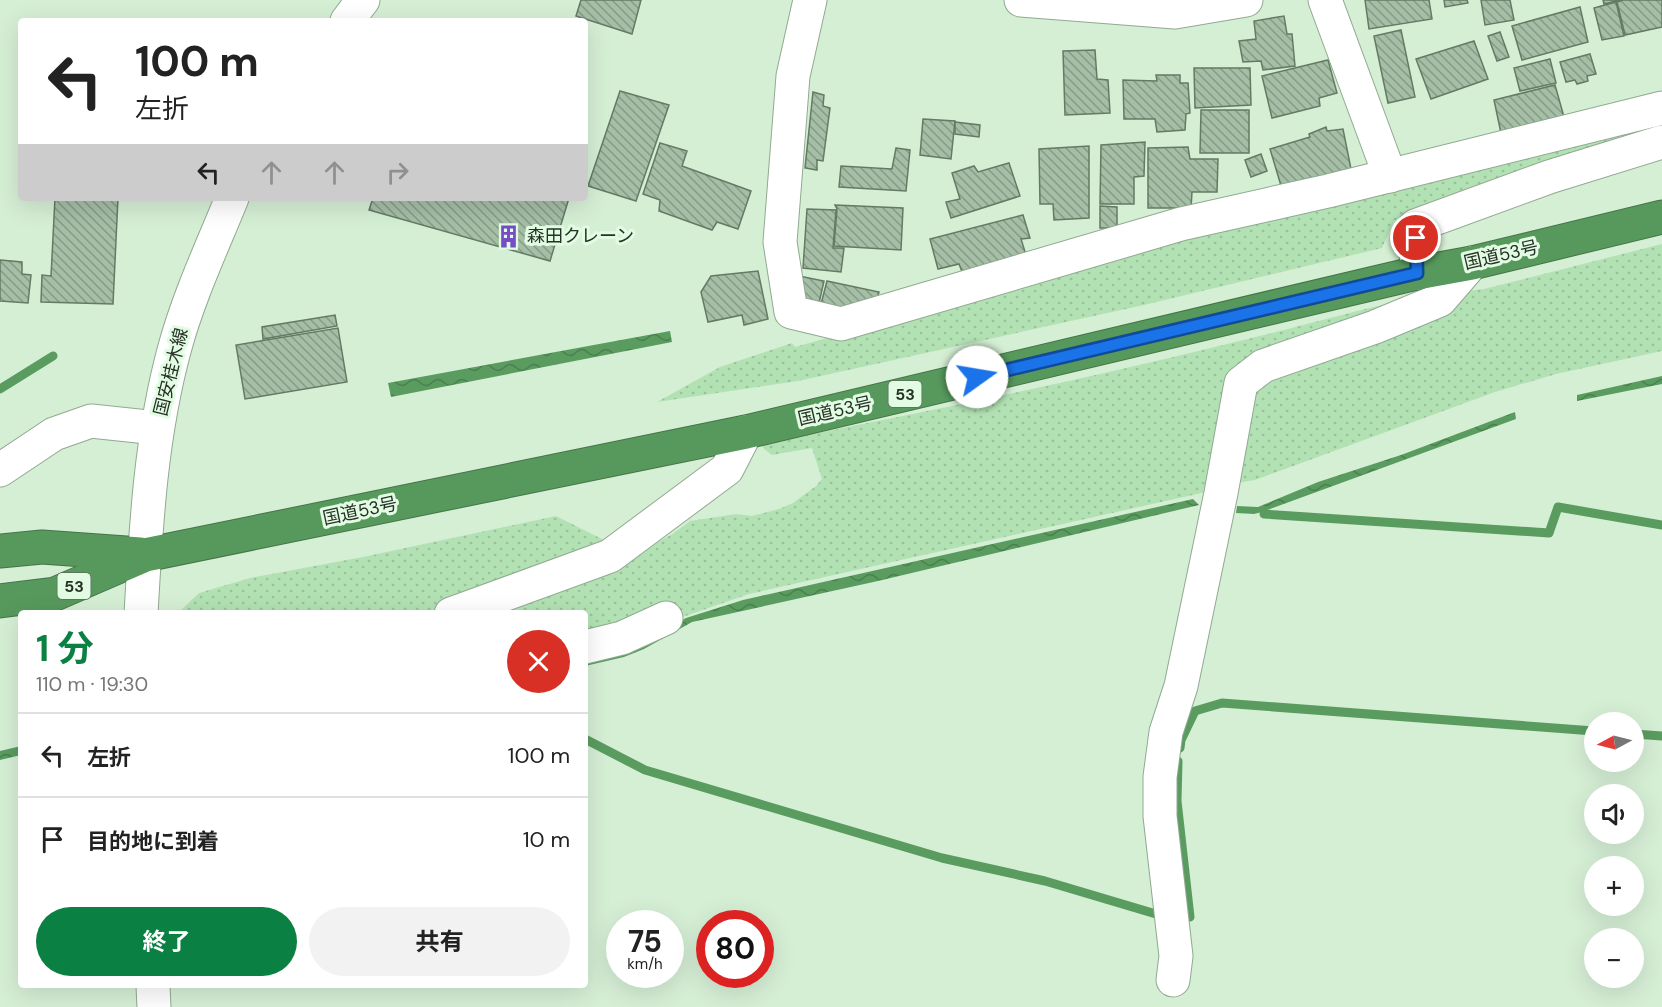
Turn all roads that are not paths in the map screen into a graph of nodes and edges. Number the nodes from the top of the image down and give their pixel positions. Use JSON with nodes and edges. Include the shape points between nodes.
{"nodes":[{"id":1,"x":363,"y":0,"type":"edge"},
{"id":2,"x":810,"y":0,"type":"edge"},
{"id":3,"x":1021,"y":0,"type":"edge"},
{"id":4,"x":1246,"y":0,"type":"edge"},
{"id":5,"x":1325,"y":0,"type":"edge"},
{"id":6,"x":349,"y":18,"type":"edge"},
{"id":7,"x":1662,"y":108,"type":"edge"},
{"id":8,"x":1662,"y":142,"type":"edge"},
{"id":9,"x":1390,"y":176,"type":"junction"},
{"id":10,"x":231,"y":201,"type":"edge"},
{"id":11,"x":1662,"y":217,"type":"edge"},
{"id":12,"x":1472,"y":263,"type":"junction"},
{"id":13,"x":1417,"y":273,"type":"junction"},
{"id":14,"x":157,"y":429,"type":"junction"},
{"id":15,"x":746,"y":432,"type":"junction"},
{"id":16,"x":0,"y":470,"type":"edge"},
{"id":17,"x":0,"y":551,"type":"edge"},
{"id":18,"x":145,"y":555,"type":"junction"},
{"id":19,"x":0,"y":601,"type":"edge"},
{"id":20,"x":141,"y":610,"type":"edge"},
{"id":21,"x":462,"y":610,"type":"edge"},
{"id":22,"x":666,"y":618,"type":"dead end"},
{"id":23,"x":588,"y":646,"type":"edge"},
{"id":24,"x":1173,"y":980,"type":"dead end"},
{"id":25,"x":153,"y":988,"type":"edge"},
{"id":26,"x":154,"y":1007,"type":"edge"}],
"edges":[{"from":1,"to":6,"type":"street"},
{"from":2,"to":9,"type":"street","via":[[793,76],[780,242],[791,312],[841,324],[1181,224]]},
{"from":3,"to":4,"type":"street","via":[[1176,12]]},
{"from":5,"to":9,"type":"street"},
{"from":7,"to":9,"type":"street"},
{"from":8,"to":13,"type":"street","via":[[1549,177],[1415,226]]},
{"from":10,"to":14,"type":"street","name":"国安桂木線","via":[[176,346]]},
{"from":11,"to":12,"type":"highway","name":"国道53号","number":"53"},
{"from":12,"to":13,"type":"highway","name":"国道53号","number":"53"},
{"from":12,"to":24,"type":"street","via":[[1440,300],[1263,366],[1240,383],[1221,493],[1181,687],[1166,732],[1160,777],[1160,816],[1176,956]]},
{"from":13,"to":15,"type":"highway","name":"国道53号","number":"53"},
{"from":14,"to":16,"type":"street","via":[[91,421],[54,434]]},
{"from":14,"to":18,"type":"street","name":"国安桂木線"},
{"from":15,"to":18,"type":"highway","name":"国道53号","number":"53"},
{"from":15,"to":21,"type":"street","via":[[727,469],[610,556]]},
{"from":17,"to":18,"type":"highway","name":"国道53号","number":"53","via":[[42,547]]},
{"from":18,"to":19,"type":"highway","name":"国道53号","number":"53","via":[[55,594]]},
{"from":18,"to":20,"type":"street","name":"国安桂木線"},
{"from":22,"to":23,"type":"street","via":[[622,638]]},
{"from":25,"to":26,"type":"street"}]}
